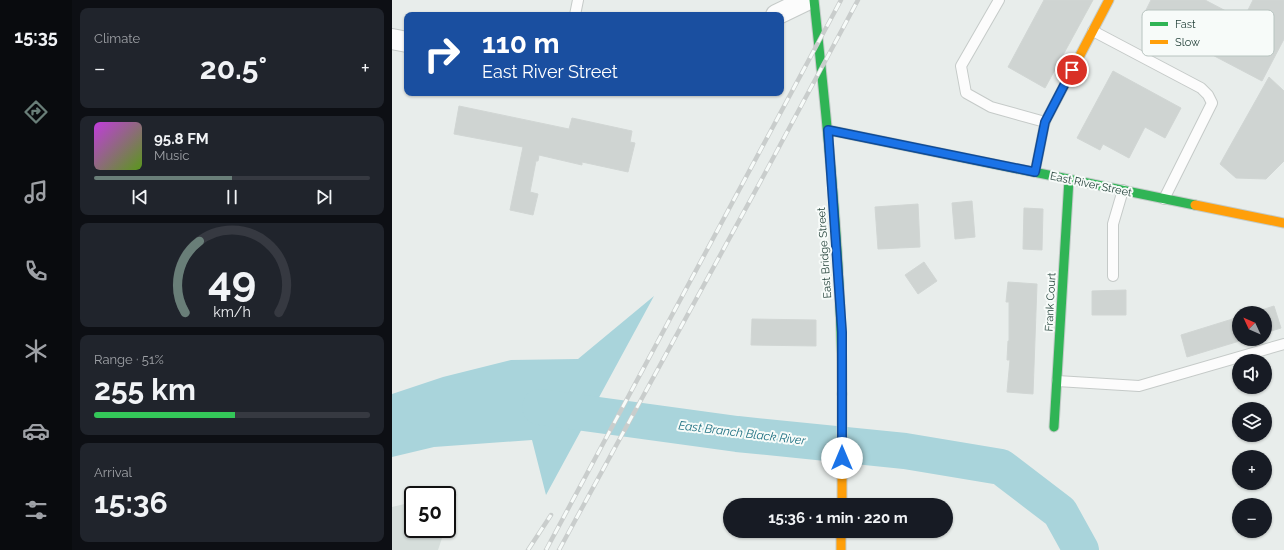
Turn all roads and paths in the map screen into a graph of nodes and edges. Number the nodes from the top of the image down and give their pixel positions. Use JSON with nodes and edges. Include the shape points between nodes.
{"nodes":[{"id":1,"x":578,"y":0,"type":"edge"},
{"id":2,"x":807,"y":0,"type":"edge"},
{"id":3,"x":814,"y":0,"type":"edge"},
{"id":4,"x":999,"y":0,"type":"edge"},
{"id":5,"x":1109,"y":0,"type":"edge"},
{"id":6,"x":576,"y":12,"type":"edge"},
{"id":7,"x":782,"y":12,"type":"edge"},
{"id":8,"x":1093,"y":31,"type":"junction"},
{"id":9,"x":392,"y":39,"type":"edge"},
{"id":10,"x":404,"y":41,"type":"edge"},
{"id":11,"x":1045,"y":122,"type":"junction"},
{"id":12,"x":828,"y":130,"type":"junction"},
{"id":13,"x":1035,"y":172,"type":"junction"},
{"id":14,"x":1069,"y":179,"type":"junction"},
{"id":15,"x":1123,"y":190,"type":"junction"},
{"id":16,"x":1164,"y":199,"type":"junction"},
{"id":17,"x":1284,"y":223,"type":"edge"},
{"id":18,"x":1113,"y":276,"type":"dead end"},
{"id":19,"x":1284,"y":344,"type":"edge"},
{"id":20,"x":1057,"y":381,"type":"junction"},
{"id":21,"x":1054,"y":427,"type":"dead end"},
{"id":22,"x":842,"y":498,"type":"edge"},
{"id":23,"x":842,"y":538,"type":"edge"},
{"id":24,"x":841,"y":550,"type":"edge"}],
"edges":[{"from":1,"to":6,"type":"lane"},
{"from":2,"to":7,"type":"street"},
{"from":3,"to":12,"type":"street","name":"East Bridge Street"},
{"from":4,"to":11,"type":"lane","via":[[962,66],[966,93],[991,107]]},
{"from":5,"to":8,"type":"street"},
{"from":8,"to":11,"type":"street"},
{"from":8,"to":16,"type":"lane","via":[[1201,88],[1212,103]]},
{"from":9,"to":10,"type":"street"},
{"from":11,"to":13,"type":"street"},
{"from":12,"to":13,"type":"street","name":"East River Street"},
{"from":12,"to":22,"type":"street","name":"East Bridge Street","via":[[842,332]]},
{"from":13,"to":14,"type":"street","name":"East River Street"},
{"from":14,"to":15,"type":"street","name":"East River Street"},
{"from":14,"to":20,"type":"street","name":"Frank Court"},
{"from":15,"to":16,"type":"street","name":"East River Street"},
{"from":15,"to":18,"type":"lane","via":[[1114,224]]},
{"from":16,"to":17,"type":"street","name":"East River Street"},
{"from":19,"to":20,"type":"lane","via":[[1139,386]]},
{"from":20,"to":21,"type":"street","name":"Frank Court"},
{"from":23,"to":24,"type":"street"}]}
